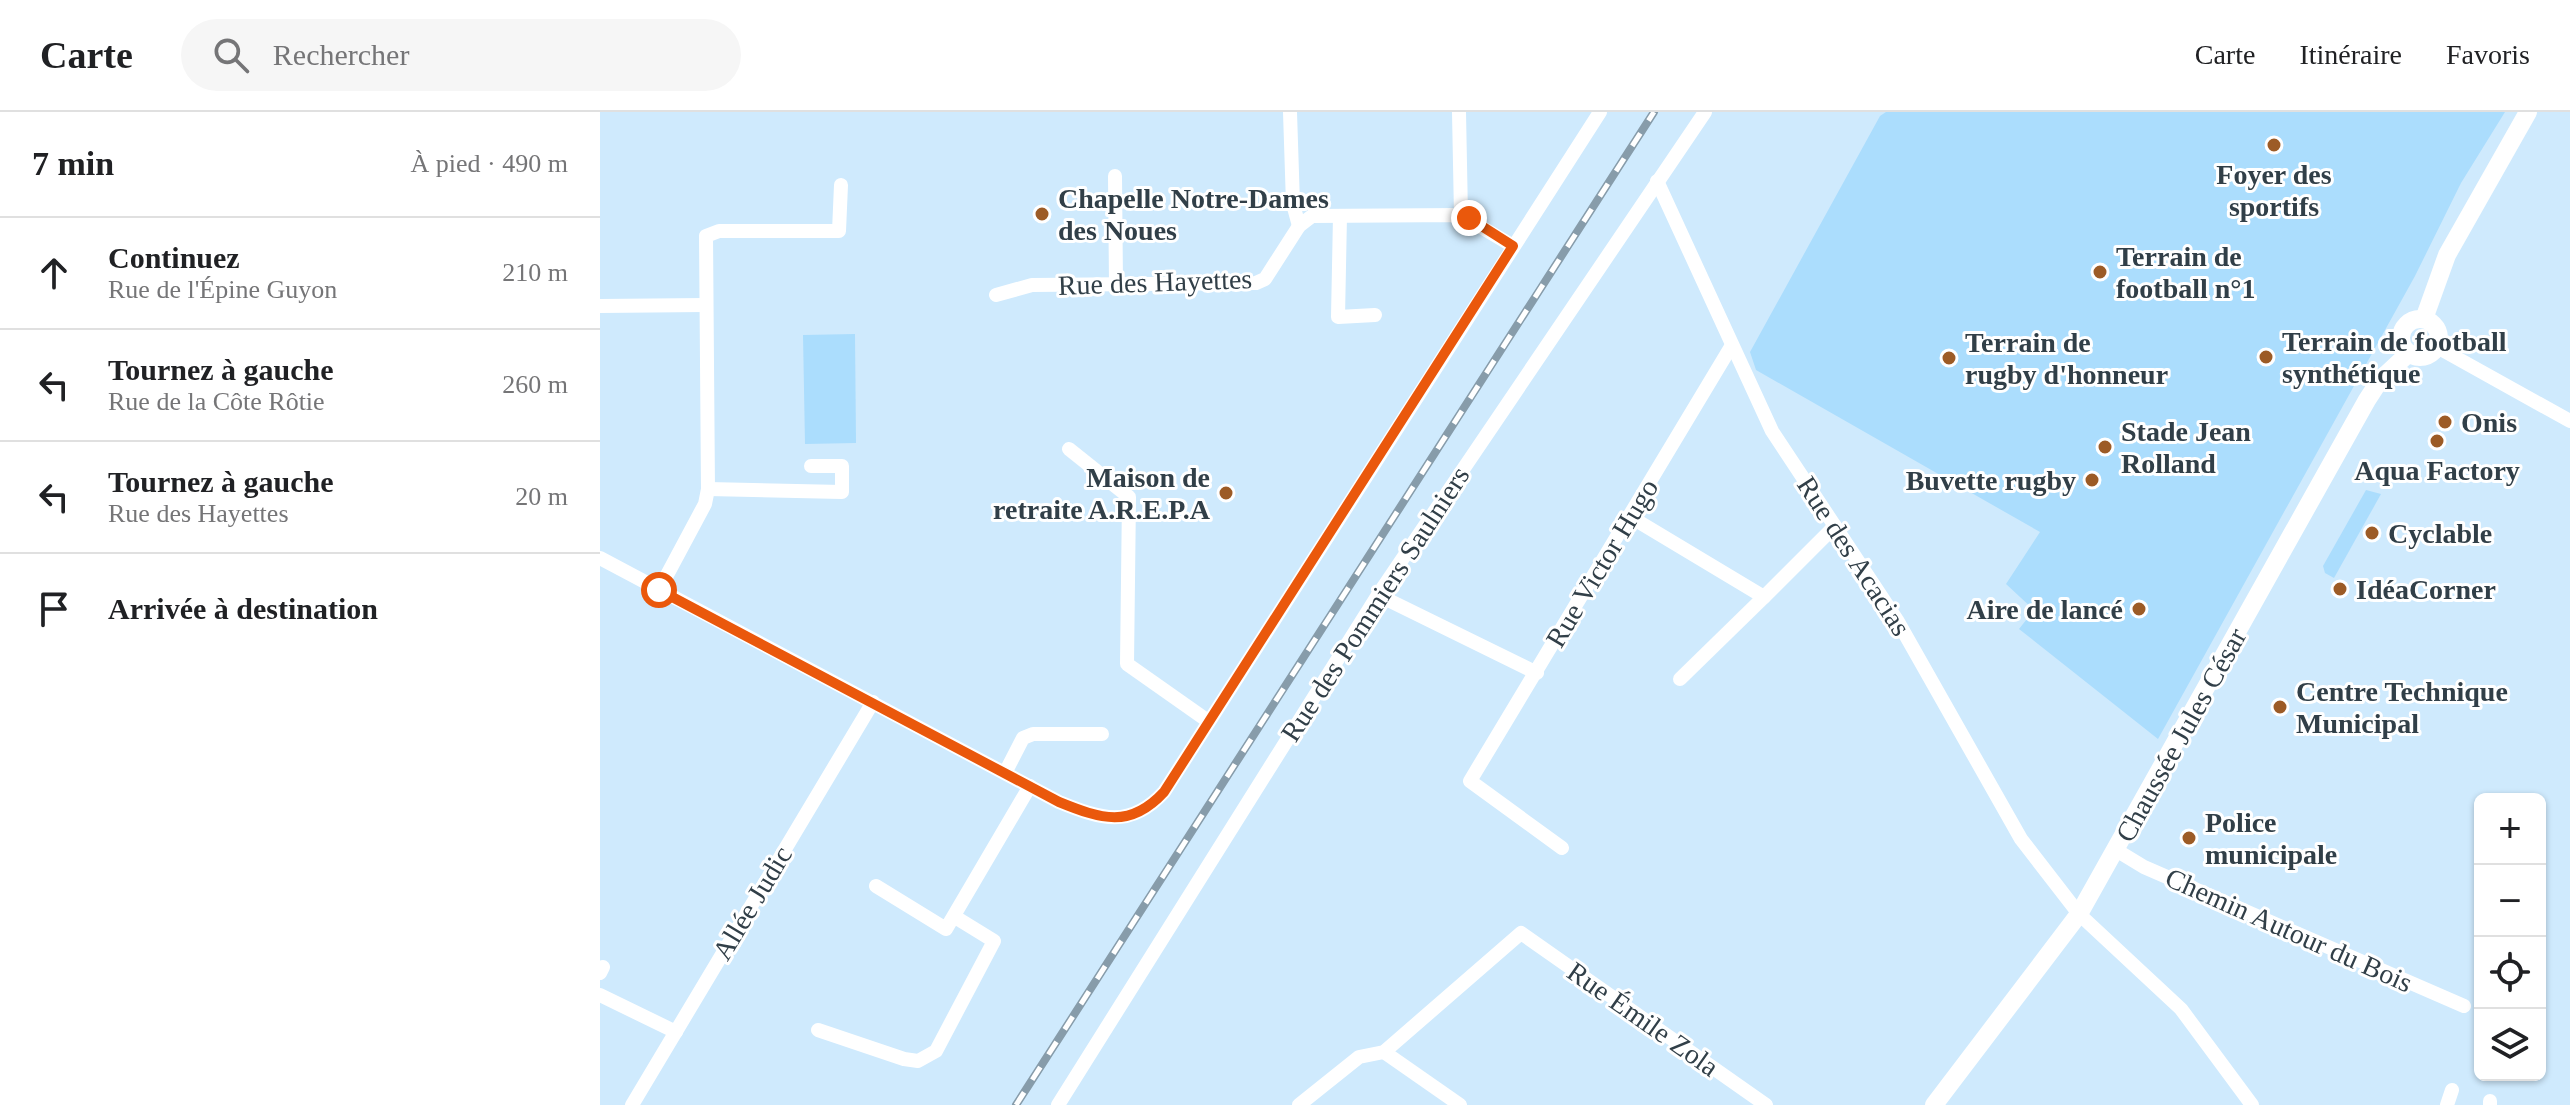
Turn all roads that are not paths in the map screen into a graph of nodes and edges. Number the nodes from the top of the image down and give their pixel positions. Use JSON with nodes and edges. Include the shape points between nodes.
{"nodes":[{"id":1,"x":1290,"y":112,"type":"edge"},
{"id":2,"x":1459,"y":112,"type":"edge"},
{"id":3,"x":1600,"y":112,"type":"edge"},
{"id":4,"x":1705,"y":112,"type":"edge"},
{"id":5,"x":2528,"y":112,"type":"edge"},
{"id":6,"x":1115,"y":176,"type":"dead end"},
{"id":7,"x":1657,"y":181,"type":"junction"},
{"id":8,"x":841,"y":185,"type":"dead end"},
{"id":9,"x":1461,"y":215,"type":"junction"},
{"id":10,"x":1340,"y":216,"type":"junction"},
{"id":11,"x":1299,"y":226,"type":"junction"},
{"id":12,"x":1513,"y":246,"type":"junction"},
{"id":13,"x":1116,"y":285,"type":"junction"},
{"id":14,"x":996,"y":295,"type":"dead end"},
{"id":15,"x":705,"y":305,"type":"junction"},
{"id":16,"x":600,"y":306,"type":"edge"},
{"id":17,"x":1375,"y":315,"type":"dead end"},
{"id":18,"x":2424,"y":319,"type":"junction"},
{"id":19,"x":1732,"y":345,"type":"junction"},
{"id":20,"x":2437,"y":347,"type":"junction"},
{"id":21,"x":2409,"y":353,"type":"junction"},
{"id":22,"x":2570,"y":421,"type":"edge"},
{"id":23,"x":1069,"y":449,"type":"dead end"},
{"id":24,"x":811,"y":466,"type":"dead end"},
{"id":25,"x":708,"y":489,"type":"junction"},
{"id":26,"x":1629,"y":516,"type":"junction"},
{"id":27,"x":1835,"y":526,"type":"junction"},
{"id":28,"x":602,"y":563,"type":"edge"},
{"id":29,"x":659,"y":590,"type":"junction"},
{"id":30,"x":1378,"y":595,"type":"junction"},
{"id":31,"x":1764,"y":597,"type":"junction"},
{"id":32,"x":1537,"y":673,"type":"junction"},
{"id":33,"x":1680,"y":679,"type":"dead end"},
{"id":34,"x":873,"y":702,"type":"junction"},
{"id":35,"x":1208,"y":721,"type":"junction"},
{"id":36,"x":1102,"y":734,"type":"dead end"},
{"id":37,"x":1005,"y":773,"type":"junction"},
{"id":38,"x":1030,"y":786,"type":"junction"},
{"id":39,"x":1562,"y":848,"type":"dead end"},
{"id":40,"x":2116,"y":850,"type":"junction"},
{"id":41,"x":876,"y":886,"type":"dead end"},
{"id":42,"x":2079,"y":914,"type":"junction"},
{"id":43,"x":955,"y":917,"type":"junction"},
{"id":44,"x":600,"y":995,"type":"edge"},
{"id":45,"x":2464,"y":1006,"type":"dead end"},
{"id":46,"x":818,"y":1030,"type":"dead end"},
{"id":47,"x":676,"y":1032,"type":"junction"},
{"id":48,"x":1384,"y":1052,"type":"junction"},
{"id":49,"x":2452,"y":1090,"type":"dead end"},
{"id":50,"x":632,"y":1105,"type":"edge"},
{"id":51,"x":1058,"y":1105,"type":"edge"},
{"id":52,"x":1299,"y":1105,"type":"edge"},
{"id":53,"x":1460,"y":1105,"type":"edge"},
{"id":54,"x":1766,"y":1105,"type":"edge"},
{"id":55,"x":1934,"y":1105,"type":"edge"},
{"id":56,"x":2252,"y":1105,"type":"edge"},
{"id":57,"x":2447,"y":1105,"type":"edge"}],
"edges":[{"from":1,"to":11,"type":"street","via":[[1293,204]]},
{"from":2,"to":9,"type":"street"},
{"from":3,"to":12,"type":"street"},
{"from":4,"to":7,"type":"street","name":"Rue des Pommiers Saulniers"},
{"from":5,"to":18,"type":"street","via":[[2447,255]]},
{"from":6,"to":13,"type":"street"},
{"from":7,"to":19,"type":"street","name":"Rue des Acacias"},
{"from":7,"to":30,"type":"street","name":"Rue des Pommiers Saulniers"},
{"from":8,"to":15,"type":"street","via":[[839,231],[719,231],[706,236]]},
{"from":9,"to":10,"type":"street"},
{"from":9,"to":12,"type":"street"},
{"from":10,"to":11,"type":"street","via":[[1312,216]]},
{"from":10,"to":17,"type":"street","via":[[1338,317]]},
{"from":11,"to":13,"type":"street","name":"Rue des Hayettes","via":[[1265,279],[1256,283]]},
{"from":12,"to":35,"type":"street"},
{"from":13,"to":14,"type":"street","name":"Rue des Hayettes","via":[[1032,285]]},
{"from":15,"to":16,"type":"street"},
{"from":15,"to":25,"type":"street"},
{"from":18,"to":20,"type":"street","via":[[2436,328]]},
{"from":18,"to":21,"type":"street","via":[[2412,320],[2404,328],[2401,339]]},
{"from":19,"to":26,"type":"street","name":"Rue Victor Hugo"},
{"from":19,"to":27,"type":"street","name":"Rue des Acacias","via":[[1772,431]]},
{"from":20,"to":21,"type":"street","via":[[2424,356]]},
{"from":20,"to":22,"type":"street"},
{"from":21,"to":40,"type":"street","name":"Chaussée Jules César","via":[[2367,400]]},
{"from":23,"to":35,"type":"street","via":[[1129,497],[1127,664]]},
{"from":24,"to":25,"type":"street","via":[[842,466],[842,492]]},
{"from":25,"to":29,"type":"street"},
{"from":26,"to":31,"type":"street"},
{"from":26,"to":32,"type":"street","name":"Rue Victor Hugo"},
{"from":27,"to":31,"type":"street"},
{"from":27,"to":42,"type":"street","name":"Rue des Acacias","via":[[1897,620],[2021,839]]},
{"from":28,"to":29,"type":"street"},
{"from":29,"to":34,"type":"street"},
{"from":30,"to":32,"type":"street"},
{"from":30,"to":51,"type":"street","name":"Rue des Pommiers Saulniers"},
{"from":31,"to":33,"type":"street"},
{"from":32,"to":39,"type":"street","name":"Rue Victor Hugo","via":[[1470,781]]},
{"from":34,"to":37,"type":"street"},
{"from":34,"to":47,"type":"street","name":"Allée Judic"},
{"from":35,"to":38,"type":"street","via":[[1164,792],[1148,810],[1129,817],[1101,817]]},
{"from":36,"to":37,"type":"street","via":[[1023,738]]},
{"from":37,"to":38,"type":"street"},
{"from":38,"to":43,"type":"street"},
{"from":40,"to":42,"type":"street","name":"Chaussée Jules César"},
{"from":40,"to":45,"type":"street","name":"Chemin Autour du Bois","via":[[2144,867]]},
{"from":41,"to":43,"type":"street","via":[[946,929]]},
{"from":42,"to":55,"type":"street","name":"Chaussée Jules César"},
{"from":42,"to":56,"type":"street","via":[[2181,1009]]},
{"from":43,"to":46,"type":"street","via":[[994,941],[936,1051],[918,1061],[904,1059]]},
{"from":44,"to":47,"type":"street"},
{"from":47,"to":50,"type":"street","name":"Allée Judic"},
{"from":48,"to":52,"type":"street","via":[[1359,1057]]},
{"from":48,"to":53,"type":"street"},
{"from":48,"to":54,"type":"street","name":"Rue Émile Zola","via":[[1521,933]]},
{"from":49,"to":57,"type":"street"}]}
